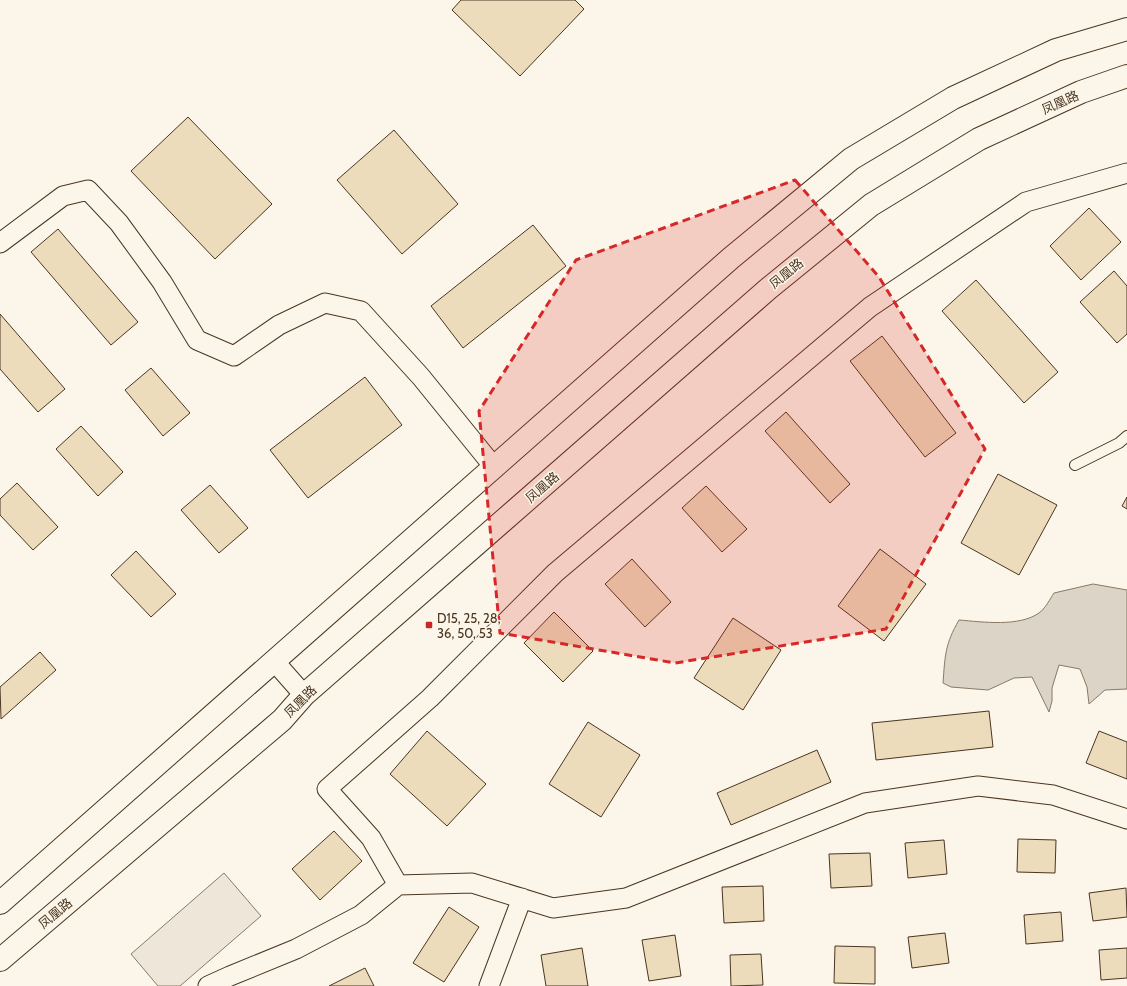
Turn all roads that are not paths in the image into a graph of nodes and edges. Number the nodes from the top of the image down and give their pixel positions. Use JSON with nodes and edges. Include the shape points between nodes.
{"nodes":[{"id":1,"x":1127,"y":29,"type":"edge"},
{"id":2,"x":1127,"y":76,"type":"edge"},
{"id":3,"x":1127,"y":173,"type":"edge"},
{"id":4,"x":0,"y":244,"type":"edge"},
{"id":5,"x":1127,"y":436,"type":"edge"},
{"id":6,"x":1075,"y":465,"type":"dead end"},
{"id":7,"x":494,"y":467,"type":"junction"},
{"id":8,"x":274,"y":661,"type":"junction"},
{"id":9,"x":304,"y":695,"type":"junction"},
{"id":10,"x":1127,"y":819,"type":"edge"},
{"id":11,"x":398,"y":885,"type":"junction"},
{"id":12,"x":522,"y":898,"type":"junction"},
{"id":13,"x":0,"y":903,"type":"edge"},
{"id":14,"x":0,"y":960,"type":"edge"},
{"id":15,"x":208,"y":986,"type":"edge"},
{"id":16,"x":489,"y":986,"type":"edge"}],
"edges":[{"from":1,"to":7,"type":"highway","via":[[1056,50],[953,98],[851,159],[731,258]]},
{"from":2,"to":9,"type":"highway","name":"凤凰路","via":[[1081,92],[979,139],[871,205],[768,289]]},
{"from":3,"to":11,"type":"street","via":[[1026,202],[870,307],[554,573],[430,698],[327,789],[371,838]]},
{"from":4,"to":7,"type":"street","via":[[63,196],[88,190],[119,223],[162,282],[197,340],[234,356],[279,325],[325,303],[361,311],[421,377]]},
{"from":5,"to":6,"type":"lane","via":[[1119,443]]},
{"from":7,"to":8,"type":"highway"},
{"from":8,"to":9,"type":"street"},
{"from":8,"to":13,"type":"highway"},
{"from":9,"to":14,"type":"highway","name":"凤凰路","via":[[282,720]]},
{"from":10,"to":12,"type":"street","via":[[1053,795],[978,786],[865,803],[626,898],[554,908]]},
{"from":11,"to":12,"type":"street","via":[[472,883]]},
{"from":11,"to":15,"type":"street","via":[[362,915],[296,949]]},
{"from":12,"to":16,"type":"street"}]}
